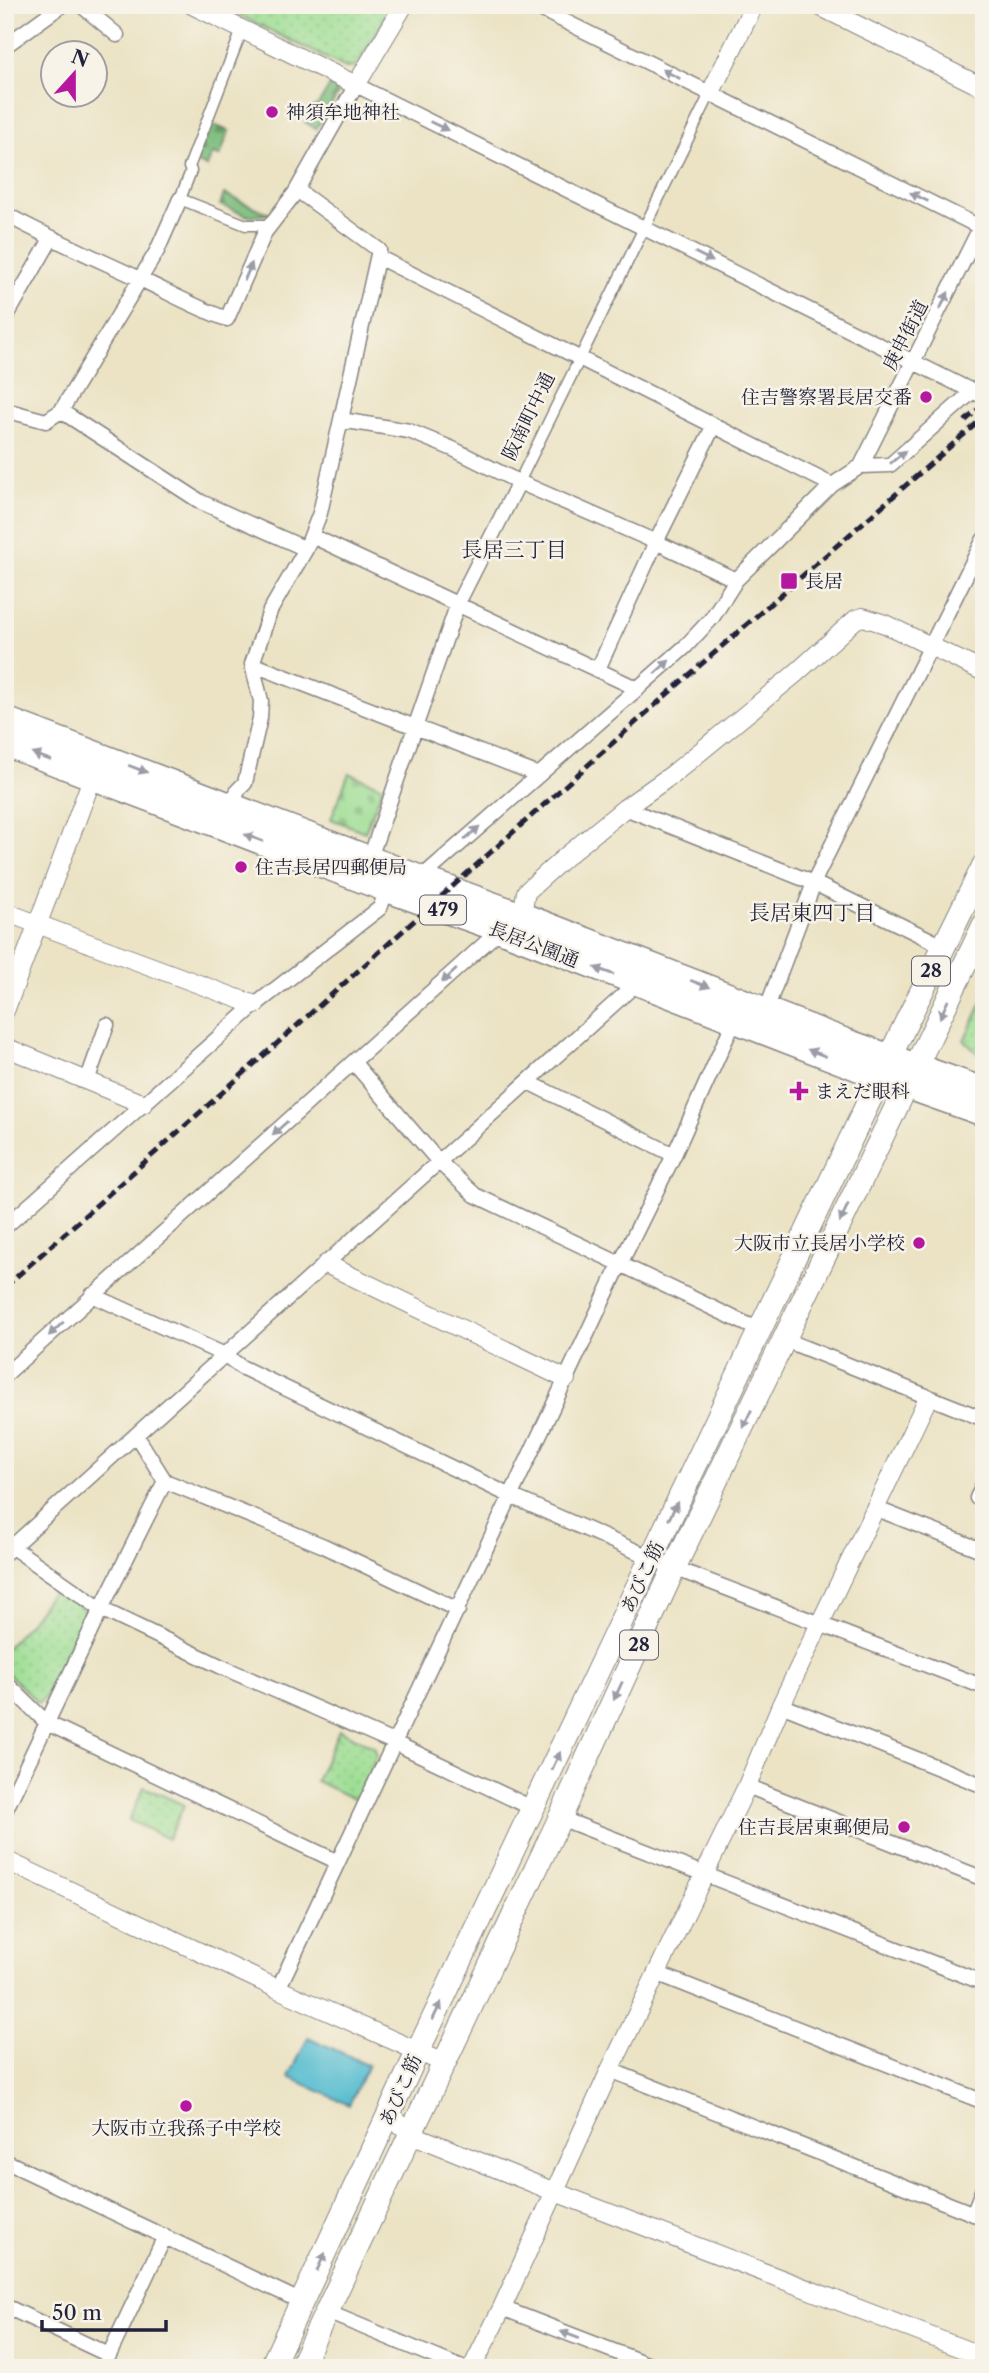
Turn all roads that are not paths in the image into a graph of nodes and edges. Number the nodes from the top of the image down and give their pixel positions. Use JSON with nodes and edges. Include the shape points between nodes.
{"nodes":[{"id":1,"x":62,"y":5,"type":"edge"},
{"id":2,"x":80,"y":5,"type":"edge"},
{"id":3,"x":192,"y":5,"type":"edge"},
{"id":4,"x":404,"y":5,"type":"edge"},
{"id":5,"x":532,"y":5,"type":"edge"},
{"id":6,"x":754,"y":5,"type":"edge"},
{"id":7,"x":817,"y":5,"type":"edge"},
{"id":8,"x":242,"y":30,"type":"junction"},
{"id":9,"x":117,"y":36,"type":"dead end"},
{"id":10,"x":5,"y":46,"type":"edge"},
{"id":11,"x":356,"y":85,"type":"junction"},
{"id":12,"x":984,"y":88,"type":"edge"},
{"id":13,"x":710,"y":94,"type":"junction"},
{"id":14,"x":299,"y":187,"type":"junction"},
{"id":15,"x":180,"y":199,"type":"junction"},
{"id":16,"x":5,"y":214,"type":"edge"},
{"id":17,"x":269,"y":225,"type":"junction"},
{"id":18,"x":643,"y":226,"type":"junction"},
{"id":19,"x":983,"y":226,"type":"edge"},
{"id":20,"x":51,"y":239,"type":"junction"},
{"id":21,"x":378,"y":257,"type":"junction"},
{"id":22,"x":139,"y":278,"type":"junction"},
{"id":23,"x":5,"y":320,"type":"edge"},
{"id":24,"x":580,"y":358,"type":"junction"},
{"id":25,"x":914,"y":362,"type":"junction"},
{"id":26,"x":980,"y":390,"type":"edge"},
{"id":27,"x":5,"y":410,"type":"edge"},
{"id":28,"x":61,"y":411,"type":"junction"},
{"id":29,"x":341,"y":420,"type":"junction"},
{"id":30,"x":713,"y":425,"type":"junction"},
{"id":31,"x":861,"y":466,"type":"junction"},
{"id":32,"x":519,"y":482,"type":"junction"},
{"id":33,"x":832,"y":485,"type":"junction"},
{"id":34,"x":984,"y":539,"type":"edge"},
{"id":35,"x":656,"y":542,"type":"junction"},
{"id":36,"x":309,"y":543,"type":"junction"},
{"id":37,"x":736,"y":580,"type":"junction"},
{"id":38,"x":458,"y":603,"type":"junction"},
{"id":39,"x":931,"y":646,"type":"junction"},
{"id":40,"x":252,"y":664,"type":"junction"},
{"id":41,"x":598,"y":669,"type":"junction"},
{"id":42,"x":984,"y":672,"type":"edge"},
{"id":43,"x":638,"y":689,"type":"junction"},
{"id":44,"x":5,"y":719,"type":"edge"},
{"id":45,"x":415,"y":726,"type":"junction"},
{"id":46,"x":5,"y":744,"type":"edge"},
{"id":47,"x":97,"y":766,"type":"junction"},
{"id":48,"x":539,"y":775,"type":"junction"},
{"id":49,"x":233,"y":806,"type":"junction"},
{"id":50,"x":625,"y":808,"type":"junction"},
{"id":51,"x":370,"y":858,"type":"junction"},
{"id":52,"x":984,"y":865,"type":"edge"},
{"id":53,"x":421,"y":878,"type":"junction"},
{"id":54,"x":814,"y":883,"type":"junction"},
{"id":55,"x":387,"y":890,"type":"junction"},
{"id":56,"x":5,"y":912,"type":"edge"},
{"id":57,"x":522,"y":915,"type":"junction"},
{"id":58,"x":37,"y":924,"type":"junction"},
{"id":59,"x":984,"y":925,"type":"edge"},
{"id":60,"x":500,"y":930,"type":"junction"},
{"id":61,"x":943,"y":946,"type":"junction"},
{"id":62,"x":637,"y":983,"type":"junction"},
{"id":63,"x":255,"y":1004,"type":"junction"},
{"id":64,"x":766,"y":1010,"type":"junction"},
{"id":65,"x":5,"y":1011,"type":"edge"},
{"id":66,"x":734,"y":1021,"type":"junction"},
{"id":67,"x":107,"y":1025,"type":"dead end"},
{"id":68,"x":5,"y":1047,"type":"edge"},
{"id":69,"x":354,"y":1063,"type":"junction"},
{"id":70,"x":885,"y":1067,"type":"junction"},
{"id":71,"x":911,"y":1075,"type":"junction"},
{"id":72,"x":87,"y":1081,"type":"junction"},
{"id":73,"x":528,"y":1082,"type":"junction"},
{"id":74,"x":984,"y":1090,"type":"edge"},
{"id":75,"x":144,"y":1104,"type":"junction"},
{"id":76,"x":984,"y":1114,"type":"edge"},
{"id":77,"x":674,"y":1155,"type":"junction"},
{"id":78,"x":439,"y":1162,"type":"junction"},
{"id":79,"x":5,"y":1227,"type":"edge"},
{"id":80,"x":326,"y":1264,"type":"junction"},
{"id":81,"x":620,"y":1264,"type":"junction"},
{"id":82,"x":92,"y":1296,"type":"junction"},
{"id":83,"x":760,"y":1330,"type":"junction"},
{"id":84,"x":785,"y":1340,"type":"junction"},
{"id":85,"x":225,"y":1355,"type":"junction"},
{"id":86,"x":5,"y":1375,"type":"edge"},
{"id":87,"x":566,"y":1379,"type":"junction"},
{"id":88,"x":928,"y":1398,"type":"junction"},
{"id":89,"x":984,"y":1419,"type":"edge"},
{"id":90,"x":136,"y":1435,"type":"junction"},
{"id":91,"x":165,"y":1481,"type":"junction"},
{"id":92,"x":984,"y":1482,"type":"edge"},
{"id":93,"x":511,"y":1496,"type":"junction"},
{"id":94,"x":984,"y":1501,"type":"edge"},
{"id":95,"x":877,"y":1508,"type":"junction"},
{"id":96,"x":8,"y":1547,"type":"edge"},
{"id":97,"x":984,"y":1550,"type":"edge"},
{"id":98,"x":651,"y":1558,"type":"junction"},
{"id":99,"x":674,"y":1568,"type":"junction"},
{"id":100,"x":101,"y":1609,"type":"junction"},
{"id":101,"x":458,"y":1609,"type":"junction"},
{"id":102,"x":821,"y":1625,"type":"junction"},
{"id":103,"x":5,"y":1682,"type":"edge"},
{"id":104,"x":984,"y":1687,"type":"edge"},
{"id":105,"x":781,"y":1705,"type":"junction"},
{"id":106,"x":47,"y":1723,"type":"junction"},
{"id":107,"x":393,"y":1742,"type":"junction"},
{"id":108,"x":747,"y":1786,"type":"junction"},
{"id":109,"x":984,"y":1786,"type":"edge"},
{"id":110,"x":534,"y":1809,"type":"junction"},
{"id":111,"x":5,"y":1811,"type":"edge"},
{"id":112,"x":560,"y":1818,"type":"junction"},
{"id":113,"x":5,"y":1860,"type":"edge"},
{"id":114,"x":338,"y":1862,"type":"junction"},
{"id":115,"x":704,"y":1875,"type":"junction"},
{"id":116,"x":984,"y":1880,"type":"edge"},
{"id":117,"x":656,"y":1973,"type":"junction"},
{"id":118,"x":984,"y":1983,"type":"edge"},
{"id":119,"x":278,"y":1989,"type":"junction"},
{"id":120,"x":418,"y":2051,"type":"junction"},
{"id":121,"x":444,"y":2063,"type":"junction"},
{"id":122,"x":610,"y":2070,"type":"junction"},
{"id":123,"x":984,"y":2102,"type":"edge"},
{"id":124,"x":389,"y":2114,"type":"junction"},
{"id":125,"x":411,"y":2134,"type":"junction"},
{"id":126,"x":5,"y":2161,"type":"edge"},
{"id":127,"x":984,"y":2186,"type":"edge"},
{"id":128,"x":555,"y":2192,"type":"junction"},
{"id":129,"x":978,"y":2216,"type":"edge"},
{"id":130,"x":165,"y":2236,"type":"junction"},
{"id":131,"x":302,"y":2302,"type":"junction"},
{"id":132,"x":5,"y":2306,"type":"edge"},
{"id":133,"x":502,"y":2308,"type":"junction"},
{"id":134,"x":327,"y":2312,"type":"junction"},
{"id":135,"x":984,"y":2357,"type":"edge"},
{"id":136,"x":106,"y":2361,"type":"edge"},
{"id":137,"x":271,"y":2368,"type":"edge"},
{"id":138,"x":300,"y":2368,"type":"edge"},
{"id":139,"x":463,"y":2368,"type":"edge"},
{"id":140,"x":472,"y":2368,"type":"edge"},
{"id":141,"x":657,"y":2368,"type":"edge"}],
"edges":[{"from":1,"to":10,"type":"street"},
{"from":2,"to":9,"type":"street"},
{"from":3,"to":8,"type":"street"},
{"from":4,"to":11,"type":"street"},
{"from":13,"to":5,"type":"street","one_way":true},
{"from":6,"to":13,"type":"street","name":"阪南町中通"},
{"from":7,"to":12,"type":"street"},
{"from":8,"to":11,"type":"street"},
{"from":8,"to":15,"type":"street"},
{"from":11,"to":14,"type":"street"},
{"from":11,"to":18,"type":"street","one_way":true},
{"from":13,"to":18,"type":"street","name":"阪南町中通"},
{"from":19,"to":13,"type":"street","one_way":true},
{"from":14,"to":17,"type":"street"},
{"from":14,"to":21,"type":"street","via":[[379,250]]},
{"from":15,"to":17,"type":"street","via":[[246,225]]},
{"from":15,"to":22,"type":"street","via":[[157,251]]},
{"from":16,"to":20,"type":"street"},
{"from":22,"to":17,"type":"street","one_way":true,"via":[[227,319]]},
{"from":18,"to":24,"type":"street","name":"阪南町中通"},
{"from":18,"to":25,"type":"street","one_way":true},
{"from":25,"to":19,"type":"street","name":"庚申街道","one_way":true},
{"from":20,"to":22,"type":"street"},
{"from":20,"to":23,"type":"street"},
{"from":21,"to":24,"type":"street"},
{"from":21,"to":29,"type":"street"},
{"from":22,"to":28,"type":"street"},
{"from":24,"to":30,"type":"street"},
{"from":24,"to":32,"type":"street","name":"阪南町中通"},
{"from":25,"to":26,"type":"street"},
{"from":25,"to":31,"type":"street","name":"庚申街道"},
{"from":31,"to":26,"type":"street","one_way":true,"via":[[890,465]]},
{"from":27,"to":28,"type":"street","via":[[46,421]]},
{"from":28,"to":36,"type":"street","via":[[201,502]]},
{"from":29,"to":32,"type":"street","via":[[410,431]]},
{"from":29,"to":36,"type":"street"},
{"from":30,"to":33,"type":"street"},
{"from":30,"to":35,"type":"street"},
{"from":31,"to":33,"type":"street"},
{"from":32,"to":35,"type":"street"},
{"from":32,"to":38,"type":"street","name":"阪南町中通"},
{"from":33,"to":37,"type":"street"},
{"from":34,"to":39,"type":"street"},
{"from":35,"to":37,"type":"street"},
{"from":35,"to":41,"type":"street"},
{"from":36,"to":38,"type":"street"},
{"from":36,"to":40,"type":"street","via":[[270,611]]},
{"from":43,"to":37,"type":"street","one_way":true,"via":[[712,618]]},
{"from":38,"to":41,"type":"street"},
{"from":38,"to":45,"type":"street","name":"阪南町中通"},
{"from":39,"to":42,"type":"street"},
{"from":39,"to":50,"type":"street","via":[[874,619],[856,620],[673,774]]},
{"from":39,"to":54,"type":"street"},
{"from":40,"to":45,"type":"street"},
{"from":40,"to":49,"type":"street","via":[[260,718],[245,783]]},
{"from":41,"to":43,"type":"street"},
{"from":43,"to":48,"type":"street"},
{"from":44,"to":47,"type":"highway","name":"長居公園通","number":"479"},
{"from":45,"to":48,"type":"street"},
{"from":45,"to":51,"type":"street","name":"阪南町中通"},
{"from":47,"to":46,"type":"highway","name":"長居公園通","number":"479","one_way":true},
{"from":47,"to":49,"type":"highway","name":"長居公園通","number":"479","one_way":true},
{"from":55,"to":47,"type":"highway","name":"長居公園通","number":"479","one_way":true},
{"from":47,"to":58,"type":"street"},
{"from":53,"to":48,"type":"street","one_way":true},
{"from":49,"to":51,"type":"highway","name":"長居公園通","number":"479"},
{"from":50,"to":54,"type":"street"},
{"from":50,"to":57,"type":"street","via":[[526,892]]},
{"from":51,"to":53,"type":"highway","name":"長居公園通","number":"479"},
{"from":52,"to":61,"type":"main road","name":"あびこ筋","number":"28"},
{"from":53,"to":57,"type":"highway","name":"長居公園通","number":"479"},
{"from":54,"to":61,"type":"street"},
{"from":54,"to":64,"type":"street"},
{"from":55,"to":60,"type":"highway","name":"長居公園通","number":"479"},
{"from":55,"to":63,"type":"street","via":[[380,908]]},
{"from":56,"to":58,"type":"street"},
{"from":57,"to":64,"type":"highway","name":"長居公園通","number":"479","one_way":true},
{"from":58,"to":63,"type":"street"},
{"from":58,"to":65,"type":"street"},
{"from":59,"to":71,"type":"main road","name":"あびこ筋","number":"28","one_way":true},
{"from":62,"to":60,"type":"highway","name":"長居公園通","number":"479","one_way":true},
{"from":60,"to":69,"type":"street","one_way":true},
{"from":61,"to":70,"type":"main road","name":"あびこ筋","number":"28"},
{"from":62,"to":66,"type":"highway","name":"長居公園通","number":"479"},
{"from":62,"to":73,"type":"street"},
{"from":63,"to":75,"type":"street"},
{"from":64,"to":70,"type":"highway","name":"長居公園通","number":"479"},
{"from":70,"to":66,"type":"highway","name":"長居公園通","number":"479","one_way":true},
{"from":66,"to":77,"type":"street"},
{"from":67,"to":72,"type":"street"},
{"from":68,"to":72,"type":"street"},
{"from":69,"to":78,"type":"street"},
{"from":69,"to":82,"type":"street","one_way":true},
{"from":70,"to":71,"type":"highway","name":"長居公園通","number":"479"},
{"from":70,"to":83,"type":"main road","name":"あびこ筋","number":"28"},
{"from":71,"to":74,"type":"highway","name":"長居公園通","number":"479"},
{"from":71,"to":76,"type":"highway","name":"長居公園通","number":"479"},
{"from":71,"to":84,"type":"main road","name":"あびこ筋","number":"28","one_way":true},
{"from":72,"to":75,"type":"street"},
{"from":73,"to":77,"type":"street"},
{"from":73,"to":78,"type":"street"},
{"from":75,"to":79,"type":"street"},
{"from":77,"to":81,"type":"street"},
{"from":78,"to":80,"type":"street"},
{"from":78,"to":81,"type":"street","via":[[475,1195]]},
{"from":80,"to":85,"type":"street"},
{"from":80,"to":87,"type":"street"},
{"from":81,"to":83,"type":"street"},
{"from":81,"to":87,"type":"street"},
{"from":82,"to":85,"type":"street"},
{"from":82,"to":86,"type":"street","one_way":true},
{"from":98,"to":83,"type":"main road","name":"あびこ筋","number":"28","one_way":true},
{"from":84,"to":88,"type":"street"},
{"from":84,"to":99,"type":"main road","name":"あびこ筋","number":"28","one_way":true},
{"from":85,"to":90,"type":"street"},
{"from":85,"to":93,"type":"street","via":[[240,1367]]},
{"from":87,"to":93,"type":"street"},
{"from":88,"to":89,"type":"street"},
{"from":88,"to":95,"type":"street"},
{"from":90,"to":91,"type":"street"},
{"from":90,"to":96,"type":"street"},
{"from":91,"to":100,"type":"street"},
{"from":91,"to":101,"type":"street","via":[[324,1546]]},
{"from":92,"to":94,"type":"street","via":[[977,1498]]},
{"from":93,"to":98,"type":"street"},
{"from":93,"to":101,"type":"street"},
{"from":95,"to":97,"type":"street"},
{"from":95,"to":102,"type":"street"},
{"from":96,"to":100,"type":"street"},
{"from":98,"to":99,"type":"street"},
{"from":110,"to":98,"type":"main road","name":"あびこ筋","number":"28","one_way":true},
{"from":99,"to":102,"type":"street"},
{"from":99,"to":112,"type":"main road","name":"あびこ筋","number":"28","one_way":true},
{"from":100,"to":106,"type":"street"},
{"from":100,"to":107,"type":"street"},
{"from":101,"to":107,"type":"street"},
{"from":102,"to":104,"type":"street"},
{"from":102,"to":105,"type":"street"},
{"from":103,"to":106,"type":"street"},
{"from":105,"to":108,"type":"street"},
{"from":105,"to":109,"type":"street"},
{"from":106,"to":111,"type":"street"},
{"from":106,"to":114,"type":"street"},
{"from":107,"to":110,"type":"street"},
{"from":107,"to":114,"type":"street"},
{"from":108,"to":115,"type":"street"},
{"from":108,"to":116,"type":"street"},
{"from":120,"to":110,"type":"main road","name":"あびこ筋","number":"28","one_way":true},
{"from":112,"to":115,"type":"street"},
{"from":112,"to":121,"type":"main road","name":"あびこ筋","number":"28"},
{"from":113,"to":119,"type":"street"},
{"from":114,"to":119,"type":"street"},
{"from":115,"to":117,"type":"street"},
{"from":115,"to":118,"type":"street"},
{"from":117,"to":122,"type":"street"},
{"from":117,"to":123,"type":"street"},
{"from":119,"to":120,"type":"street"},
{"from":120,"to":121,"type":"street"},
{"from":120,"to":124,"type":"main road","name":"あびこ筋","number":"28"},
{"from":121,"to":125,"type":"main road","name":"あびこ筋","number":"28"},
{"from":122,"to":128,"type":"street"},
{"from":122,"to":129,"type":"street"},
{"from":124,"to":125,"type":"street"},
{"from":131,"to":124,"type":"main road","name":"あびこ筋","number":"28","one_way":true},
{"from":125,"to":128,"type":"street"},
{"from":125,"to":134,"type":"main road","name":"あびこ筋","number":"28"},
{"from":126,"to":130,"type":"street"},
{"from":127,"to":129,"type":"street"},
{"from":128,"to":133,"type":"street"},
{"from":128,"to":135,"type":"street"},
{"from":130,"to":131,"type":"street"},
{"from":130,"to":136,"type":"street"},
{"from":131,"to":137,"type":"main road","name":"あびこ筋","number":"28"},
{"from":132,"to":136,"type":"street"},
{"from":133,"to":140,"type":"street"},
{"from":141,"to":133,"type":"street","one_way":true},
{"from":134,"to":138,"type":"main road","name":"あびこ筋","number":"28"},
{"from":134,"to":139,"type":"street"}]}
